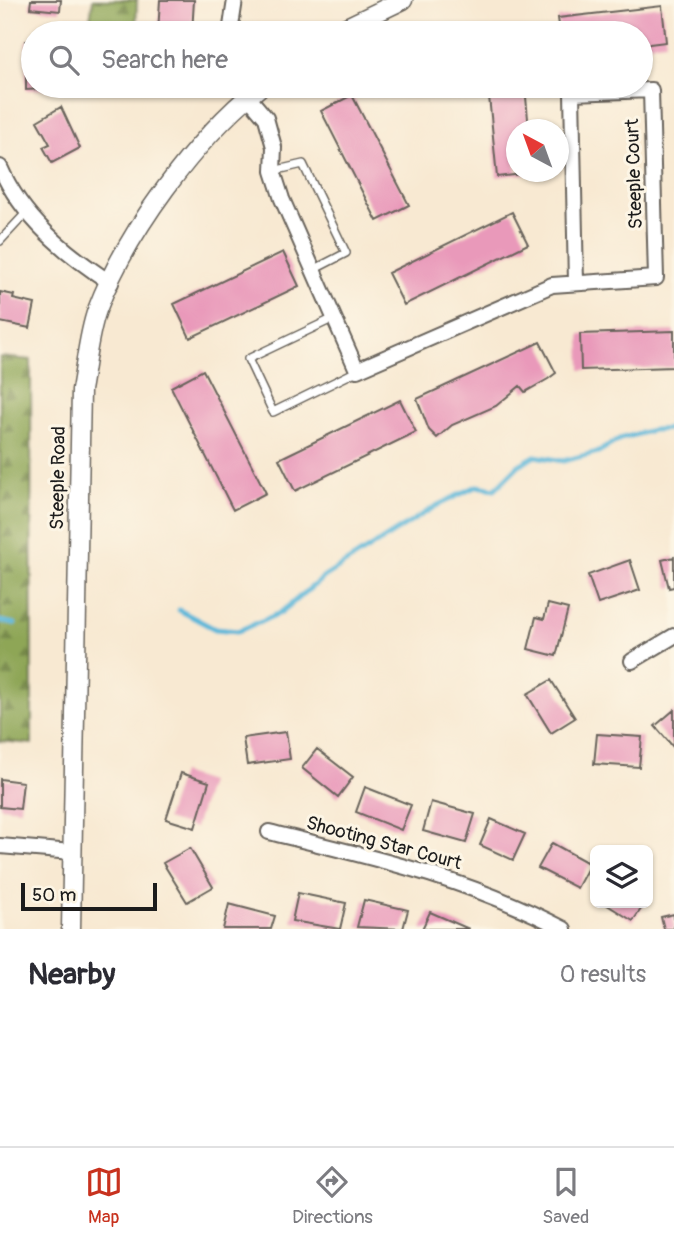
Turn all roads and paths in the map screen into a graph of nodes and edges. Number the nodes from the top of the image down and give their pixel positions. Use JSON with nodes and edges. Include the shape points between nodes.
{"nodes":[{"id":1,"x":235,"y":0,"type":"edge"},
{"id":2,"x":403,"y":0,"type":"edge"},
{"id":3,"x":232,"y":21,"type":"edge"},
{"id":4,"x":359,"y":21,"type":"edge"},
{"id":5,"x":241,"y":98,"type":"edge"},
{"id":6,"x":254,"y":98,"type":"edge"},
{"id":7,"x":572,"y":98,"type":"edge"},
{"id":8,"x":651,"y":98,"type":"edge"},
{"id":9,"x":0,"y":166,"type":"edge"},
{"id":10,"x":273,"y":172,"type":"junction"},
{"id":11,"x":27,"y":212,"type":"junction"},
{"id":12,"x":0,"y":241,"type":"edge"},
{"id":13,"x":312,"y":270,"type":"junction"},
{"id":14,"x":111,"y":283,"type":"junction"},
{"id":15,"x":576,"y":283,"type":"junction"},
{"id":16,"x":334,"y":318,"type":"junction"},
{"id":17,"x":357,"y":370,"type":"junction"},
{"id":18,"x":674,"y":636,"type":"edge"},
{"id":19,"x":632,"y":661,"type":"dead end"},
{"id":20,"x":269,"y":832,"type":"dead end"},
{"id":21,"x":0,"y":846,"type":"edge"},
{"id":22,"x":72,"y":852,"type":"junction"},
{"id":23,"x":71,"y":929,"type":"edge"},
{"id":24,"x":564,"y":929,"type":"edge"}],
"edges":[{"from":1,"to":3,"type":"street"},
{"from":2,"to":4,"type":"street"},
{"from":5,"to":14,"type":"street","name":"Steeple Road","via":[[179,170],[129,245]]},
{"from":6,"to":10,"type":"street","via":[[274,147]]},
{"from":7,"to":15,"type":"street","name":"Steeple Court"},
{"from":8,"to":15,"type":"street","name":"Steeple Court","via":[[656,278]]},
{"from":9,"to":11,"type":"street"},
{"from":10,"to":13,"type":"street"},
{"from":10,"to":13,"type":"lane","via":[[303,164],[346,253]]},
{"from":11,"to":12,"type":"lane"},
{"from":11,"to":14,"type":"street","via":[[75,260]]},
{"from":13,"to":16,"type":"street"},
{"from":14,"to":22,"type":"street","name":"Steeple Road","via":[[96,312],[81,390]]},
{"from":15,"to":17,"type":"street","name":"Steeple Court","via":[[552,285]]},
{"from":16,"to":17,"type":"street"},
{"from":16,"to":17,"type":"lane","via":[[248,359],[273,412]]},
{"from":18,"to":19,"type":"street"},
{"from":20,"to":24,"type":"street","name":"Shooting Star Court","via":[[428,871],[511,901]]},
{"from":21,"to":22,"type":"street"},
{"from":22,"to":23,"type":"street","name":"Steeple Road"}]}
